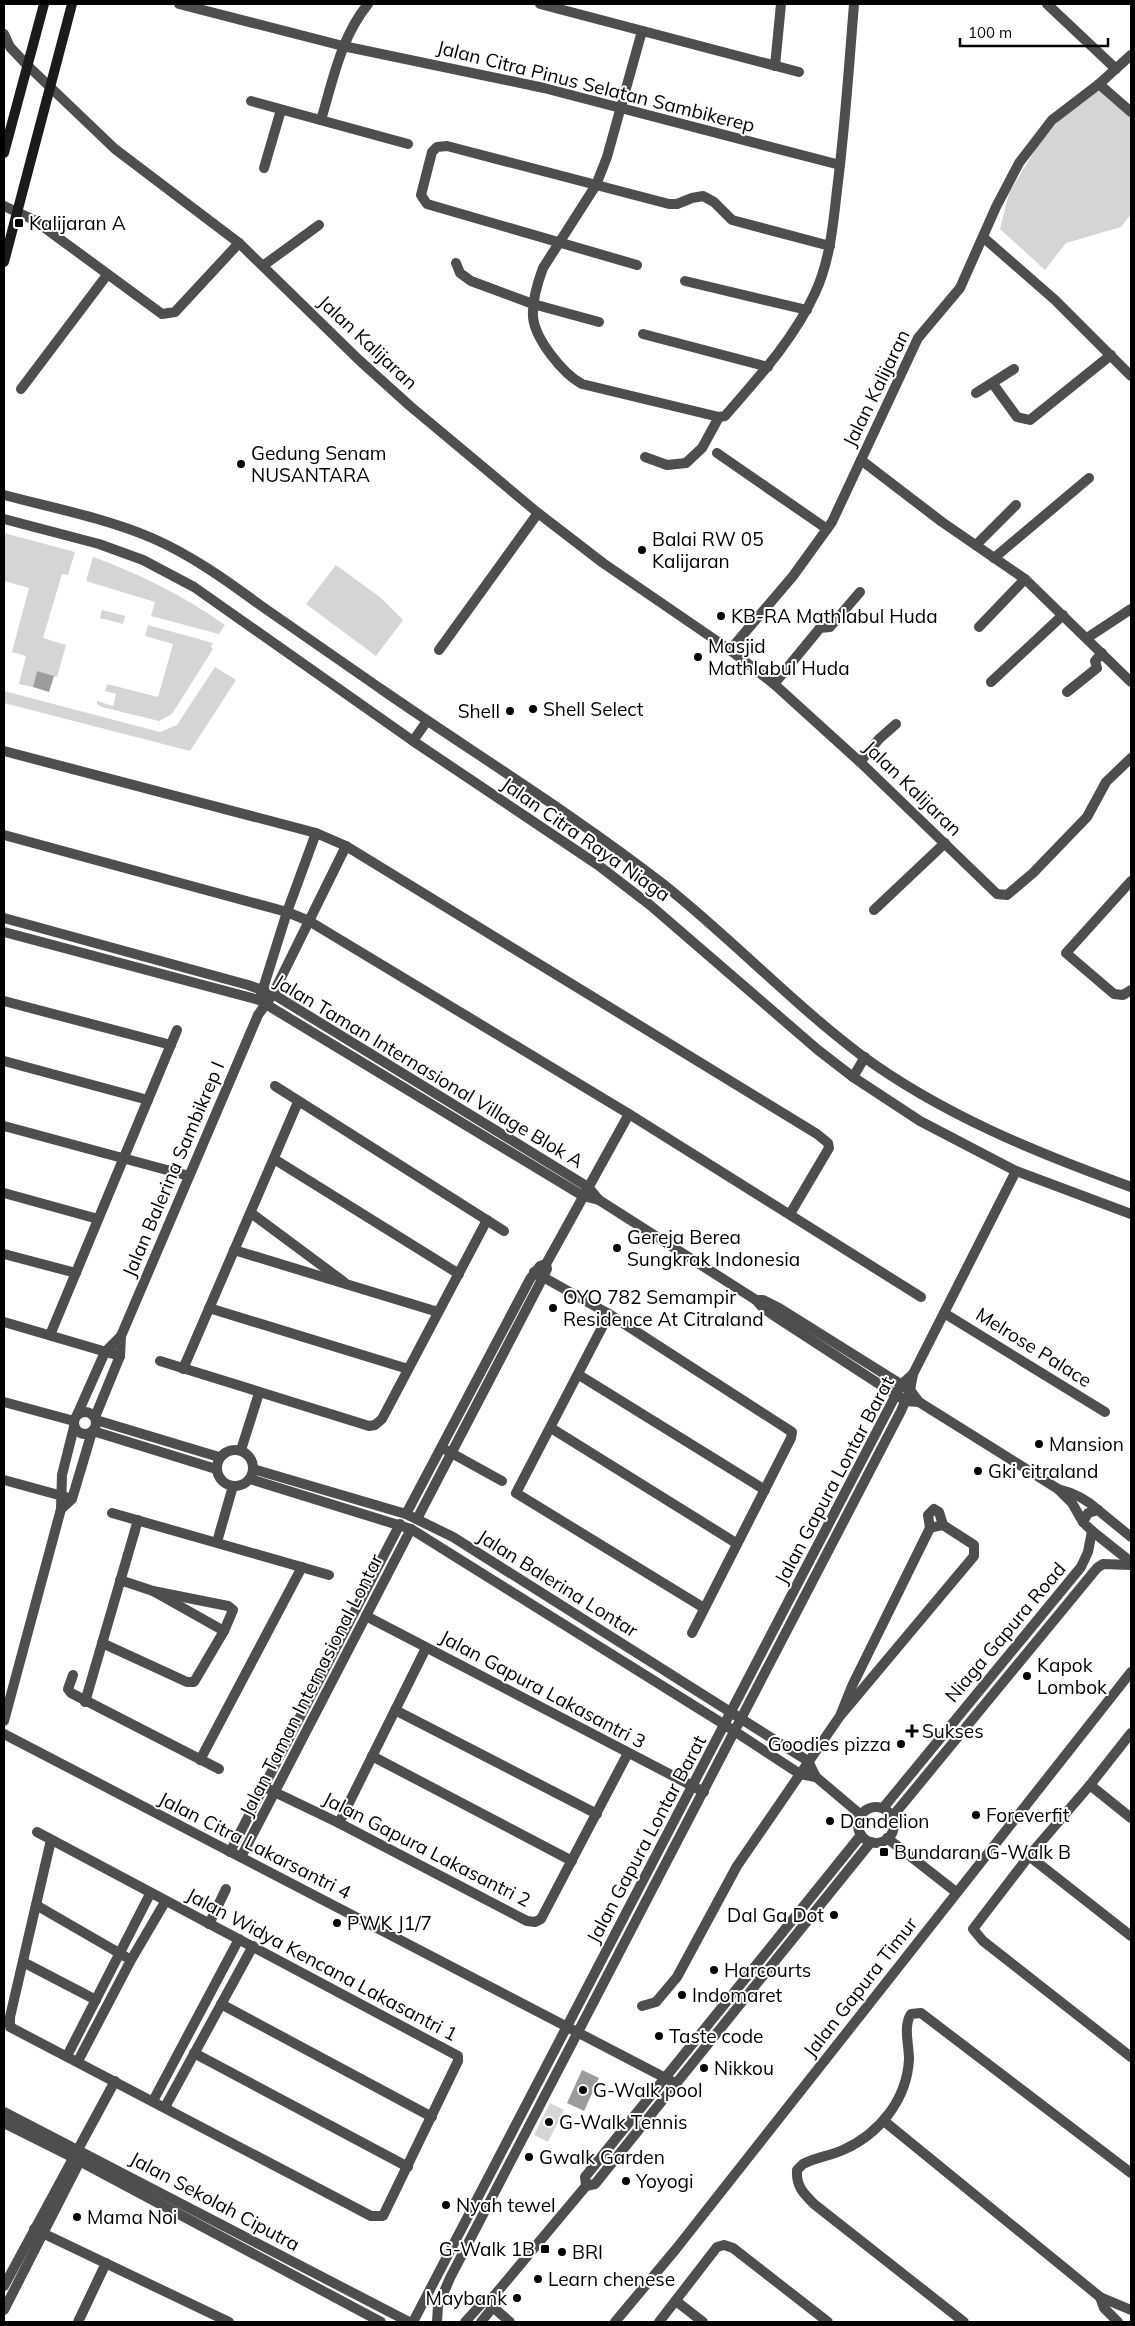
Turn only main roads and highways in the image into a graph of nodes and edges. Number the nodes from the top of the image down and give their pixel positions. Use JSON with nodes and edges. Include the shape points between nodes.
{"nodes":[{"id":1,"x":44,"y":4,"type":"edge"},
{"id":2,"x":72,"y":4,"type":"edge"},
{"id":3,"x":4,"y":153,"type":"edge"},
{"id":4,"x":4,"y":262,"type":"edge"}],
"edges":[{"from":1,"to":3,"type":"main road"},
{"from":2,"to":4,"type":"main road"}]}
